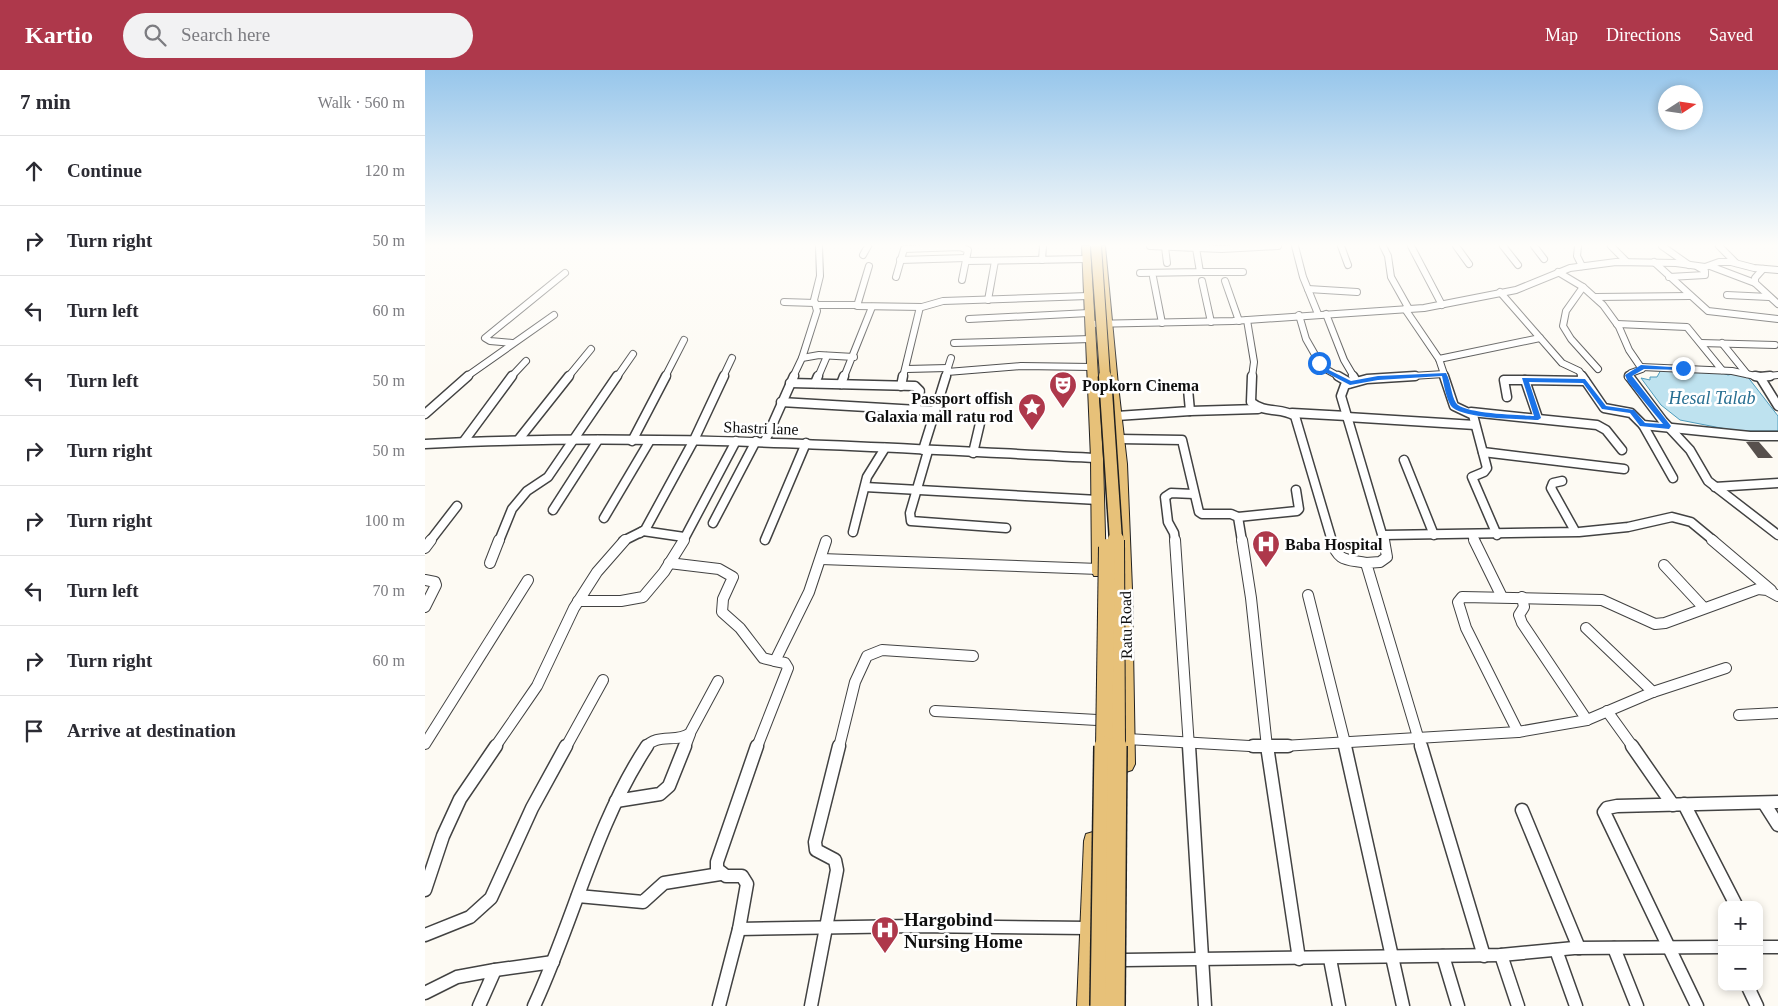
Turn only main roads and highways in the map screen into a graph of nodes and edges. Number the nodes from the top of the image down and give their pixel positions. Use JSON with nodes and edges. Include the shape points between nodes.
{"nodes":[{"id":1,"x":1088,"y":290,"type":"edge"},
{"id":2,"x":1090,"y":290,"type":"edge"},
{"id":3,"x":1099,"y":290,"type":"edge"},
{"id":4,"x":1104,"y":290,"type":"edge"},
{"id":5,"x":1088,"y":1006,"type":"edge"},
{"id":6,"x":1100,"y":1006,"type":"edge"},
{"id":7,"x":1115,"y":1006,"type":"edge"},
{"id":8,"x":1125,"y":1006,"type":"edge"}],
"edges":[{"from":1,"to":5,"type":"main road","name":"Ratu Road","via":[[1099,569]]},
{"from":2,"to":6,"type":"main road","bridge":true,"via":[[1107,540]]},
{"from":3,"to":7,"type":"main road","bridge":true,"via":[[1116,540]]},
{"from":4,"to":8,"type":"main road","name":"Ratu Road","via":[[1119,439],[1125,589]]}]}
